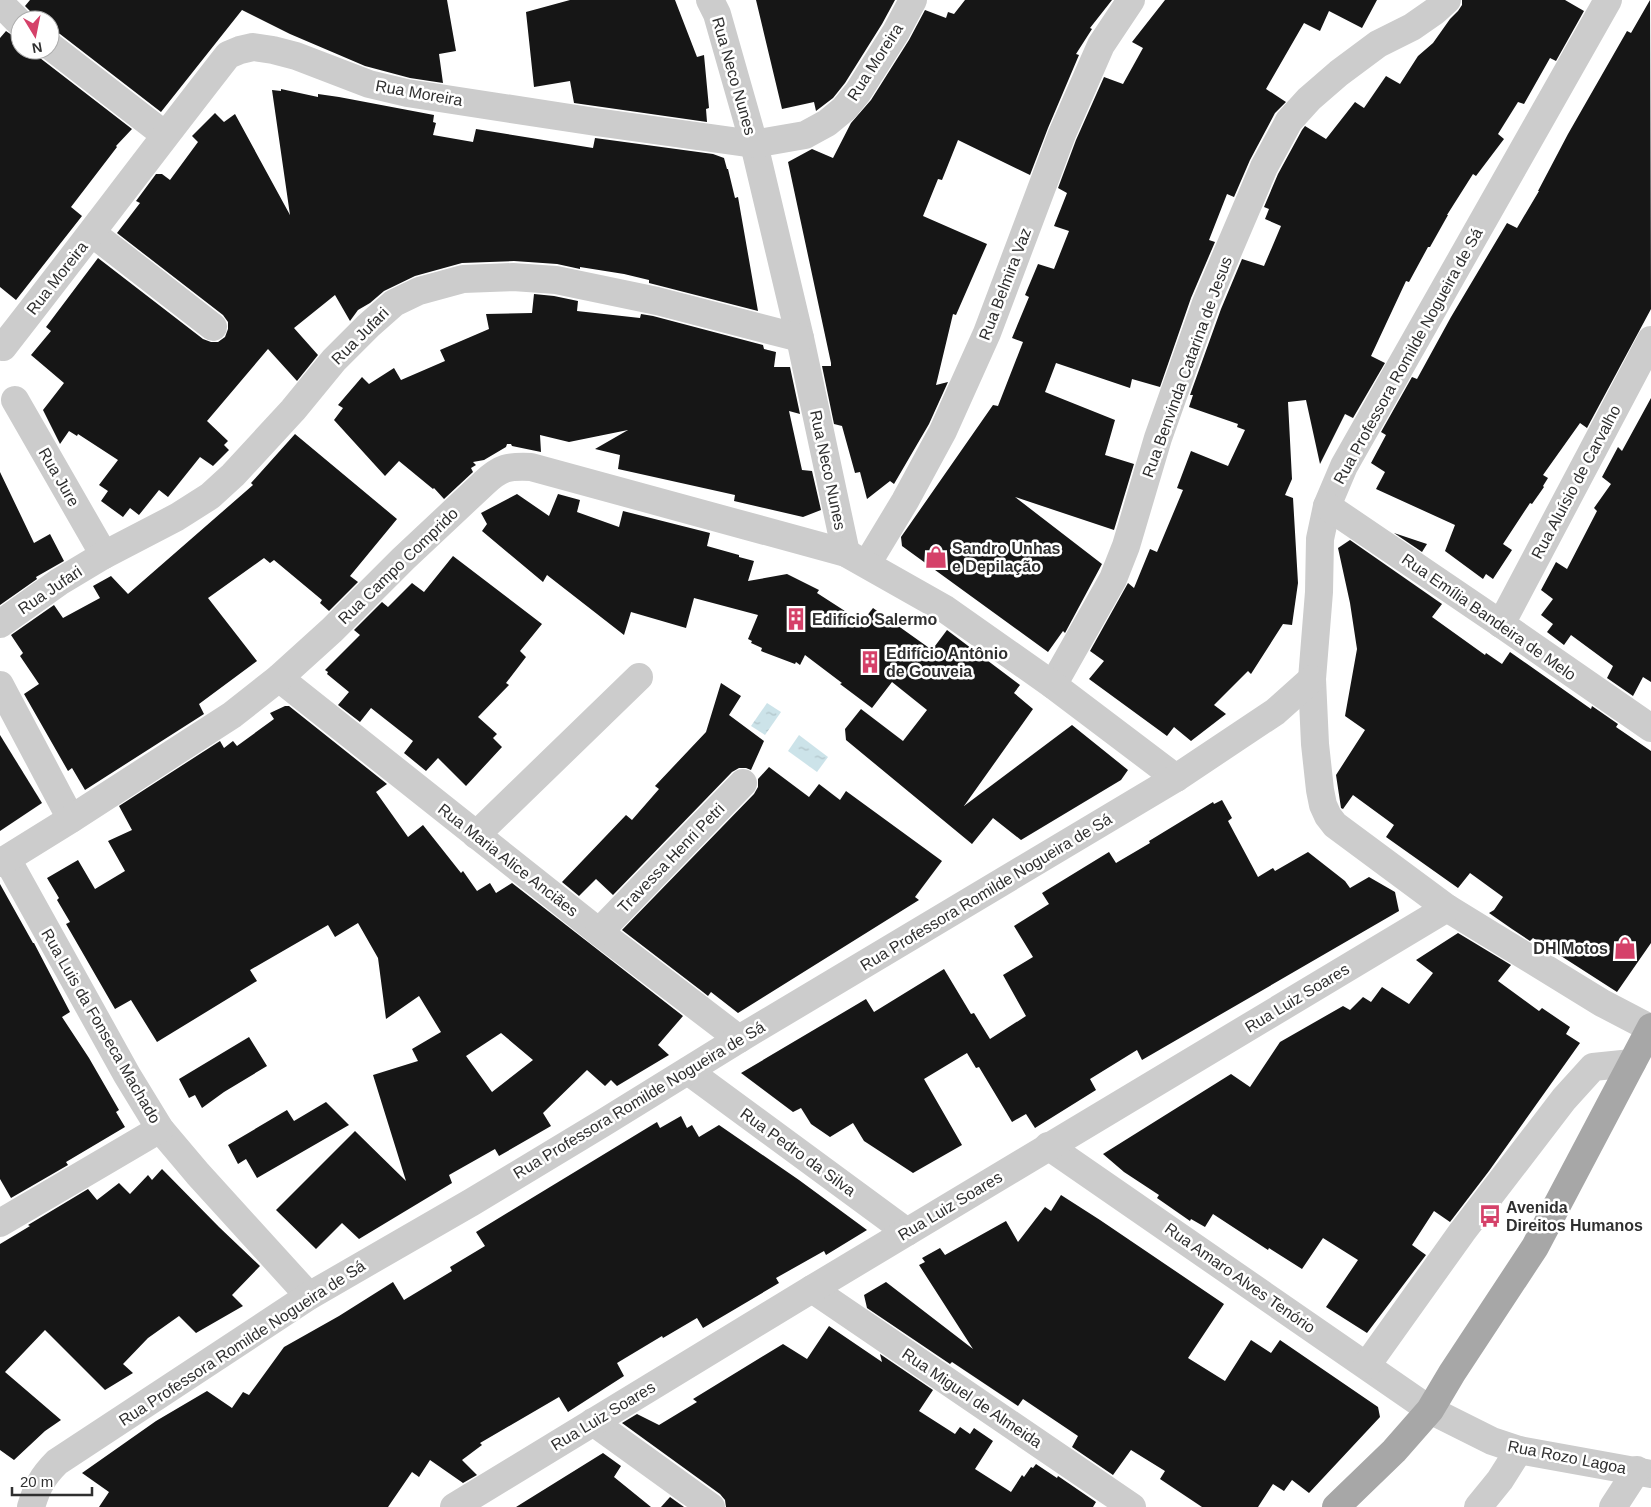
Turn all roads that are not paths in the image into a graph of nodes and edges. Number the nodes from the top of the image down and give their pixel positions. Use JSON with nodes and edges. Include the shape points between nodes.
{"nodes":[{"id":1,"x":710,"y":0,"type":"edge"},
{"id":2,"x":913,"y":0,"type":"edge"},
{"id":3,"x":1131,"y":0,"type":"edge"},
{"id":4,"x":1446,"y":0,"type":"edge"},
{"id":5,"x":1608,"y":0,"type":"edge"},
{"id":6,"x":0,"y":3,"type":"edge"},
{"id":7,"x":10,"y":13,"type":"edge"},
{"id":8,"x":60,"y":54,"type":"edge"},
{"id":9,"x":165,"y":135,"type":"junction"},
{"id":10,"x":754,"y":144,"type":"junction"},
{"id":11,"x":92,"y":233,"type":"junction"},
{"id":12,"x":213,"y":327,"type":"dead end"},
{"id":13,"x":800,"y":338,"type":"junction"},
{"id":14,"x":3,"y":347,"type":"dead end"},
{"id":15,"x":1650,"y":348,"type":"edge"},
{"id":16,"x":14,"y":400,"type":"edge"},
{"id":17,"x":1327,"y":506,"type":"junction"},
{"id":18,"x":104,"y":555,"type":"junction"},
{"id":19,"x":856,"y":558,"type":"junction"},
{"id":20,"x":0,"y":624,"type":"edge"},
{"id":21,"x":1501,"y":624,"type":"junction"},
{"id":22,"x":639,"y":677,"type":"dead end"},
{"id":23,"x":279,"y":678,"type":"junction"},
{"id":24,"x":1312,"y":679,"type":"junction"},
{"id":25,"x":0,"y":685,"type":"edge"},
{"id":26,"x":1053,"y":685,"type":"junction"},
{"id":27,"x":1651,"y":728,"type":"edge"},
{"id":28,"x":1176,"y":778,"type":"junction"},
{"id":29,"x":743,"y":783,"type":"dead end"},
{"id":30,"x":71,"y":819,"type":"junction"},
{"id":31,"x":476,"y":835,"type":"junction"},
{"id":32,"x":3,"y":861,"type":"edge"},
{"id":33,"x":1447,"y":908,"type":"junction"},
{"id":34,"x":599,"y":932,"type":"junction"},
{"id":35,"x":1651,"y":1028,"type":"edge"},
{"id":36,"x":739,"y":1039,"type":"junction"},
{"id":37,"x":1632,"y":1063,"type":"junction"},
{"id":38,"x":688,"y":1071,"type":"junction"},
{"id":39,"x":160,"y":1129,"type":"junction"},
{"id":40,"x":1048,"y":1146,"type":"junction"},
{"id":41,"x":0,"y":1223,"type":"edge"},
{"id":42,"x":907,"y":1232,"type":"junction"},
{"id":43,"x":812,"y":1289,"type":"junction"},
{"id":44,"x":308,"y":1296,"type":"junction"},
{"id":45,"x":1367,"y":1365,"type":"junction"},
{"id":46,"x":1430,"y":1410,"type":"junction"},
{"id":47,"x":593,"y":1422,"type":"junction"},
{"id":48,"x":1519,"y":1450,"type":"junction"},
{"id":49,"x":1644,"y":1472,"type":"edge"},
{"id":50,"x":31,"y":1507,"type":"edge"},
{"id":51,"x":454,"y":1507,"type":"edge"},
{"id":52,"x":711,"y":1507,"type":"edge"},
{"id":53,"x":1132,"y":1507,"type":"edge"},
{"id":54,"x":1336,"y":1507,"type":"edge"},
{"id":55,"x":1478,"y":1507,"type":"edge"},
{"id":56,"x":1613,"y":1507,"type":"edge"}],
"edges":[{"from":1,"to":10,"type":"street","name":"Rua Neco Nunes","via":[[717,14]]},
{"from":2,"to":10,"type":"street","name":"Rua Moreira","via":[[863,85],[844,109],[805,136]]},
{"from":3,"to":19,"type":"street","name":"Rua Belmira Vaz","via":[[1101,45],[1062,134],[987,333],[943,431],[905,501]]},
{"from":4,"to":26,"type":"street","name":"Rua Benvinda Catarina de Jesus","via":[[1412,27],[1378,44],[1339,73],[1289,121],[1264,167],[1206,303],[1158,438],[1114,579]]},
{"from":5,"to":17,"type":"street","name":"Rua Professora Romilde Nogueira de Sá","via":[[1363,430]]},
{"from":6,"to":7,"type":"street"},
{"from":8,"to":9,"type":"street"},
{"from":9,"to":10,"type":"street","name":"Rua Moreira","via":[[228,55],[253,48],[296,56],[369,84],[407,93]]},
{"from":9,"to":11,"type":"street","name":"Rua Moreira"},
{"from":10,"to":13,"type":"street","name":"Rua Neco Nunes"},
{"from":11,"to":12,"type":"street"},
{"from":11,"to":14,"type":"street","name":"Rua Moreira"},
{"from":13,"to":18,"type":"street","name":"Rua Jufari","via":[[656,301],[556,280],[513,277],[464,279],[419,291],[394,303],[368,326],[334,360],[260,447],[210,496]]},
{"from":13,"to":19,"type":"street","name":"Rua Neco Nunes"},
{"from":15,"to":21,"type":"street","name":"Rua Aluísio de Carvalho"},
{"from":16,"to":18,"type":"street","name":"Rua Jure"},
{"from":17,"to":21,"type":"street","name":"Rua Emília Bandeira de Melo"},
{"from":17,"to":24,"type":"street","name":"Rua Professora Romilde Nogueira de Sá","via":[[1320,539]]},
{"from":18,"to":20,"type":"street","name":"Rua Jufari"},
{"from":19,"to":23,"type":"street","name":"Rua Campo Comprido","via":[[531,467],[512,467],[497,472],[484,483]]},
{"from":19,"to":26,"type":"street","via":[[946,609]]},
{"from":21,"to":27,"type":"street","name":"Rua Emília Bandeira de Melo"},
{"from":22,"to":31,"type":"street"},
{"from":23,"to":30,"type":"street","name":"Rua Campo Comprido","via":[[232,715]]},
{"from":23,"to":31,"type":"street","name":"Rua Maria Alice Anciães"},
{"from":24,"to":28,"type":"street","name":"Rua Professora Romilde Nogueira de Sá","via":[[1275,712]]},
{"from":24,"to":33,"type":"street","via":[[1320,790],[1328,816],[1335,825]]},
{"from":25,"to":30,"type":"street"},
{"from":26,"to":28,"type":"street"},
{"from":28,"to":36,"type":"street","name":"Rua Professora Romilde Nogueira de Sá"},
{"from":29,"to":34,"type":"street","name":"Travessa Henri Petri"},
{"from":30,"to":32,"type":"street","name":"Rua Campo Comprido"},
{"from":31,"to":34,"type":"street","name":"Rua Maria Alice Anciães"},
{"from":32,"to":39,"type":"street","name":"Rua Luis da Fonseca Machado"},
{"from":33,"to":35,"type":"street","via":[[1602,1003]]},
{"from":33,"to":40,"type":"street","name":"Rua Luiz Soares"},
{"from":34,"to":36,"type":"street","name":"Rua Maria Alice Anciães"},
{"from":35,"to":37,"type":"main road"},
{"from":36,"to":38,"type":"street","name":"Rua Professora Romilde Nogueira de Sá"},
{"from":37,"to":45,"type":"street","via":[[1593,1067],[1564,1098],[1462,1232]]},
{"from":37,"to":46,"type":"main road","via":[[1535,1247]]},
{"from":38,"to":42,"type":"street","name":"Rua Pedro da Silva"},
{"from":38,"to":44,"type":"street","name":"Rua Professora Romilde Nogueira de Sá"},
{"from":39,"to":41,"type":"street"},
{"from":39,"to":44,"type":"street","name":"Rua Luis da Fonseca Machado"},
{"from":40,"to":42,"type":"street","name":"Rua Luiz Soares"},
{"from":40,"to":45,"type":"street","name":"Rua Amaro Alves Tenório"},
{"from":42,"to":43,"type":"street","name":"Rua Luiz Soares"},
{"from":43,"to":47,"type":"street","name":"Rua Luiz Soares"},
{"from":43,"to":53,"type":"street","name":"Rua Miguel de Almeida"},
{"from":44,"to":50,"type":"street","name":"Rua Professora Romilde Nogueira de Sá","via":[[57,1462],[35,1491]]},
{"from":45,"to":46,"type":"street","name":"Rua Amaro Alves Tenório"},
{"from":46,"to":48,"type":"street","name":"Rua Rozo Lagoa","via":[[1492,1441]]},
{"from":46,"to":54,"type":"main road","via":[[1394,1451]]},
{"from":47,"to":51,"type":"street","name":"Rua Luiz Soares"},
{"from":47,"to":52,"type":"street"},
{"from":48,"to":49,"type":"street","name":"Rua Rozo Lagoa"},
{"from":48,"to":55,"type":"street"},
{"from":49,"to":56,"type":"street"}]}
